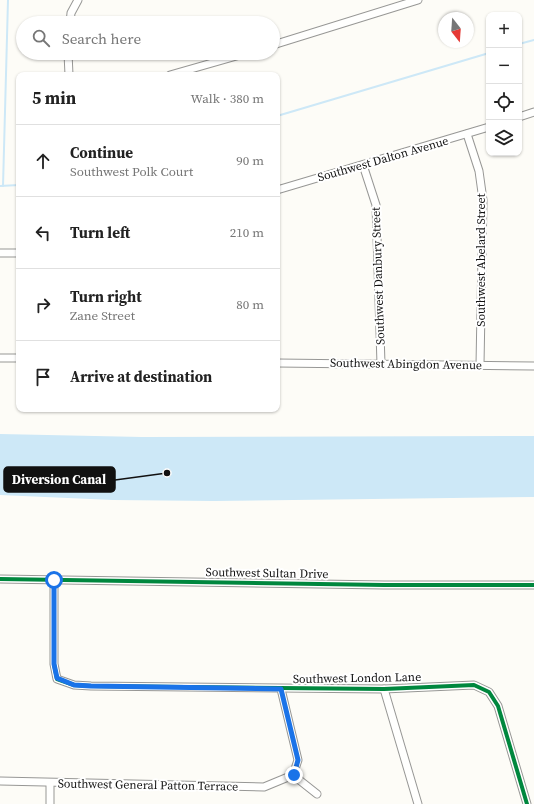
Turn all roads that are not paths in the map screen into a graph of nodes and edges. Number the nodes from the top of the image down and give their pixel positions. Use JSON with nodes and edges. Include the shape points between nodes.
{"nodes":[{"id":1,"x":78,"y":0,"type":"edge"},
{"id":2,"x":418,"y":0,"type":"edge"},
{"id":3,"x":71,"y":16,"type":"edge"},
{"id":4,"x":280,"y":43,"type":"edge"},
{"id":5,"x":68,"y":60,"type":"edge"},
{"id":6,"x":222,"y":60,"type":"edge"},
{"id":7,"x":69,"y":72,"type":"edge"},
{"id":8,"x":180,"y":72,"type":"edge"},
{"id":9,"x":534,"y":112,"type":"edge"},
{"id":10,"x":522,"y":116,"type":"edge"},
{"id":11,"x":486,"y":128,"type":"edge"},
{"id":12,"x":467,"y":134,"type":"junction"},
{"id":13,"x":363,"y":165,"type":"junction"},
{"id":14,"x":280,"y":189,"type":"edge"},
{"id":15,"x":0,"y":253,"type":"edge"},
{"id":16,"x":16,"y":253,"type":"edge"},
{"id":17,"x":0,"y":358,"type":"edge"},
{"id":18,"x":16,"y":358,"type":"edge"},
{"id":19,"x":280,"y":362,"type":"edge"},
{"id":20,"x":381,"y":364,"type":"junction"},
{"id":21,"x":480,"y":365,"type":"junction"},
{"id":22,"x":534,"y":366,"type":"edge"},
{"id":23,"x":0,"y":579,"type":"edge"},
{"id":24,"x":54,"y":580,"type":"junction"},
{"id":25,"x":534,"y":585,"type":"edge"},
{"id":26,"x":281,"y":689,"type":"junction"},
{"id":27,"x":384,"y":689,"type":"junction"},
{"id":28,"x":294,"y":775,"type":"junction"},
{"id":29,"x":0,"y":781,"type":"edge"},
{"id":30,"x":50,"y":783,"type":"junction"},
{"id":31,"x":317,"y":794,"type":"dead end"},
{"id":32,"x":50,"y":804,"type":"edge"},
{"id":33,"x":418,"y":804,"type":"edge"},
{"id":34,"x":527,"y":804,"type":"edge"}],
"edges":[{"from":1,"to":3,"type":"street"},
{"from":2,"to":4,"type":"street"},
{"from":5,"to":7,"type":"street"},
{"from":6,"to":8,"type":"street"},
{"from":9,"to":10,"type":"street"},
{"from":11,"to":12,"type":"street","name":"Southwest Dalton Avenue"},
{"from":12,"to":13,"type":"street","name":"Southwest Dalton Avenue"},
{"from":12,"to":21,"type":"street","name":"Southwest Abelard Street","via":[[479,171],[483,200]]},
{"from":13,"to":14,"type":"street","name":"Southwest Dalton Avenue"},
{"from":13,"to":20,"type":"street","name":"Southwest Danbury Street","via":[[376,205]]},
{"from":15,"to":16,"type":"street"},
{"from":17,"to":18,"type":"street"},
{"from":19,"to":20,"type":"street","name":"Southwest Abingdon Avenue"},
{"from":20,"to":21,"type":"street","name":"Southwest Abingdon Avenue"},
{"from":21,"to":22,"type":"street","name":"Southwest Abingdon Avenue"},
{"from":23,"to":24,"type":"street","name":"Southwest Sultan Drive"},
{"from":24,"to":25,"type":"street","name":"Southwest Sultan Drive"},
{"from":24,"to":26,"type":"street","name":"Southwest London Lane","via":[[54,664],[57,678],[74,685],[91,686]]},
{"from":26,"to":27,"type":"street","name":"Southwest London Lane"},
{"from":26,"to":28,"type":"street","via":[[298,760]]},
{"from":27,"to":33,"type":"street"},
{"from":27,"to":34,"type":"street","name":"Southwest London Lane","via":[[474,685],[489,692],[498,706]]},
{"from":28,"to":30,"type":"street","name":"Southwest General Patton Terrace","via":[[264,787]]},
{"from":28,"to":31,"type":"street"},
{"from":29,"to":30,"type":"street","name":"Southwest General Patton Terrace"},
{"from":30,"to":32,"type":"street"}]}
